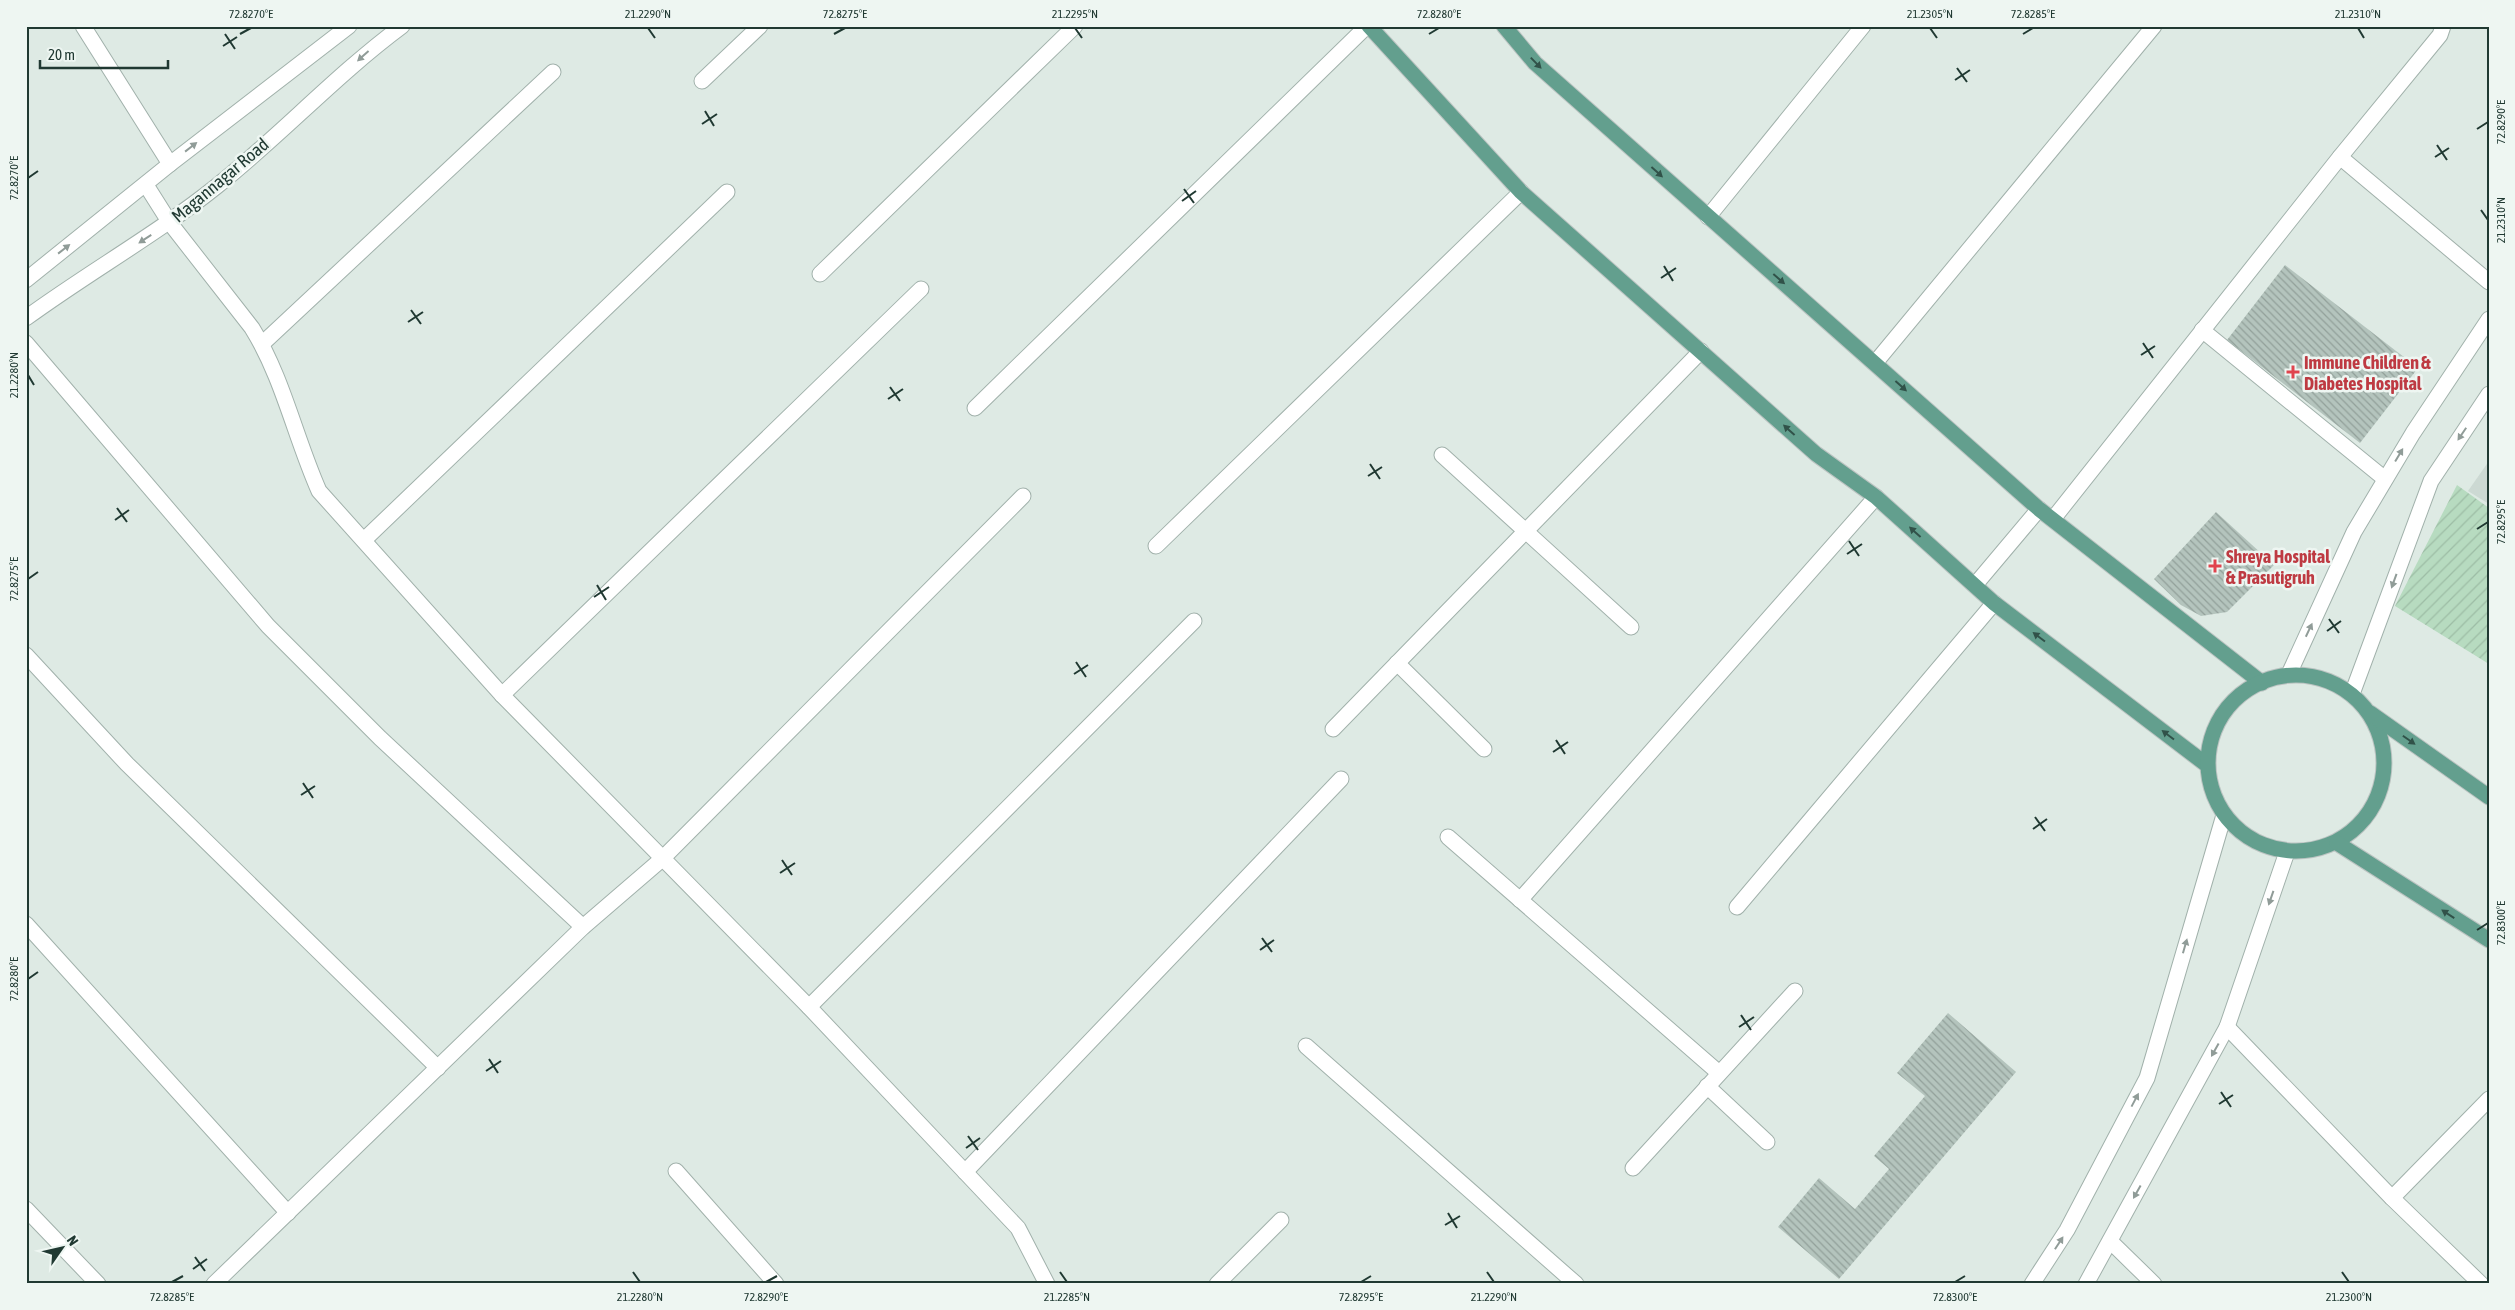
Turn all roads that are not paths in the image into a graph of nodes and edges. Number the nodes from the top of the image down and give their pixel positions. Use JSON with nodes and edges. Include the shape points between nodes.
{"nodes":[{"id":1,"x":83,"y":26,"type":"edge"},
{"id":2,"x":348,"y":26,"type":"edge"},
{"id":3,"x":402,"y":26,"type":"edge"},
{"id":4,"x":760,"y":26,"type":"edge"},
{"id":5,"x":1075,"y":26,"type":"edge"},
{"id":6,"x":1368,"y":26,"type":"edge"},
{"id":7,"x":1504,"y":26,"type":"edge"},
{"id":8,"x":1863,"y":26,"type":"edge"},
{"id":9,"x":2154,"y":26,"type":"edge"},
{"id":10,"x":2443,"y":26,"type":"edge"},
{"id":11,"x":553,"y":72,"type":"dead end"},
{"id":12,"x":702,"y":81,"type":"dead end"},
{"id":13,"x":2340,"y":157,"type":"junction"},
{"id":14,"x":170,"y":164,"type":"junction"},
{"id":15,"x":146,"y":185,"type":"junction"},
{"id":16,"x":726,"y":192,"type":"dead end"},
{"id":17,"x":1520,"y":192,"type":"junction"},
{"id":18,"x":1708,"y":217,"type":"junction"},
{"id":19,"x":170,"y":223,"type":"junction"},
{"id":20,"x":820,"y":274,"type":"dead end"},
{"id":21,"x":26,"y":280,"type":"edge"},
{"id":22,"x":2489,"y":282,"type":"edge"},
{"id":23,"x":921,"y":289,"type":"dead end"},
{"id":24,"x":26,"y":318,"type":"edge"},
{"id":25,"x":2489,"y":319,"type":"edge"},
{"id":26,"x":2202,"y":330,"type":"junction"},
{"id":27,"x":26,"y":342,"type":"edge"},
{"id":28,"x":262,"y":344,"type":"junction"},
{"id":29,"x":1700,"y":351,"type":"junction"},
{"id":30,"x":1875,"y":363,"type":"junction"},
{"id":31,"x":2489,"y":394,"type":"edge"},
{"id":32,"x":975,"y":408,"type":"dead end"},
{"id":33,"x":1442,"y":455,"type":"dead end"},
{"id":34,"x":2385,"y":479,"type":"junction"},
{"id":35,"x":1023,"y":496,"type":"dead end"},
{"id":36,"x":1876,"y":497,"type":"junction"},
{"id":37,"x":2039,"y":509,"type":"junction"},
{"id":38,"x":2053,"y":519,"type":"junction"},
{"id":39,"x":1526,"y":531,"type":"junction"},
{"id":40,"x":364,"y":540,"type":"junction"},
{"id":41,"x":1156,"y":546,"type":"dead end"},
{"id":42,"x":1975,"y":585,"type":"junction"},
{"id":43,"x":1994,"y":603,"type":"junction"},
{"id":44,"x":1194,"y":620,"type":"dead end"},
{"id":45,"x":1631,"y":627,"type":"dead end"},
{"id":46,"x":26,"y":655,"type":"edge"},
{"id":47,"x":1397,"y":663,"type":"junction"},
{"id":48,"x":2288,"y":674,"type":"junction"},
{"id":49,"x":2262,"y":683,"type":"junction"},
{"id":50,"x":2352,"y":694,"type":"junction"},
{"id":51,"x":502,"y":695,"type":"junction"},
{"id":52,"x":2369,"y":712,"type":"junction"},
{"id":53,"x":1333,"y":729,"type":"dead end"},
{"id":54,"x":1484,"y":749,"type":"dead end"},
{"id":55,"x":2207,"y":765,"type":"junction"},
{"id":56,"x":1341,"y":779,"type":"dead end"},
{"id":57,"x":2489,"y":797,"type":"edge"},
{"id":58,"x":2224,"y":815,"type":"junction"},
{"id":59,"x":1448,"y":837,"type":"dead end"},
{"id":60,"x":2336,"y":843,"type":"junction"},
{"id":61,"x":2287,"y":852,"type":"junction"},
{"id":62,"x":662,"y":859,"type":"junction"},
{"id":63,"x":1520,"y":900,"type":"junction"},
{"id":64,"x":1737,"y":907,"type":"dead end"},
{"id":65,"x":26,"y":924,"type":"edge"},
{"id":66,"x":584,"y":927,"type":"junction"},
{"id":67,"x":2489,"y":940,"type":"edge"},
{"id":68,"x":1795,"y":991,"type":"dead end"},
{"id":69,"x":809,"y":1007,"type":"junction"},
{"id":70,"x":2227,"y":1027,"type":"junction"},
{"id":71,"x":1306,"y":1046,"type":"dead end"},
{"id":72,"x":438,"y":1068,"type":"junction"},
{"id":73,"x":1719,"y":1073,"type":"junction"},
{"id":74,"x":1707,"y":1086,"type":"junction"},
{"id":75,"x":2489,"y":1099,"type":"edge"},
{"id":76,"x":1767,"y":1142,"type":"dead end"},
{"id":77,"x":1633,"y":1168,"type":"dead end"},
{"id":78,"x":676,"y":1171,"type":"dead end"},
{"id":79,"x":965,"y":1172,"type":"junction"},
{"id":80,"x":2392,"y":1198,"type":"junction"},
{"id":81,"x":26,"y":1209,"type":"edge"},
{"id":82,"x":288,"y":1213,"type":"junction"},
{"id":83,"x":1281,"y":1220,"type":"dead end"},
{"id":84,"x":2110,"y":1241,"type":"junction"},
{"id":85,"x":98,"y":1284,"type":"edge"},
{"id":86,"x":214,"y":1284,"type":"edge"},
{"id":87,"x":776,"y":1284,"type":"edge"},
{"id":88,"x":1048,"y":1284,"type":"edge"},
{"id":89,"x":1217,"y":1284,"type":"edge"},
{"id":90,"x":1576,"y":1284,"type":"edge"},
{"id":91,"x":2032,"y":1284,"type":"edge"},
{"id":92,"x":2086,"y":1284,"type":"edge"},
{"id":93,"x":2154,"y":1284,"type":"edge"},
{"id":94,"x":2481,"y":1284,"type":"edge"}],
"edges":[{"from":1,"to":14,"type":"street"},
{"from":14,"to":2,"type":"street","one_way":true},
{"from":3,"to":19,"type":"street","name":"Magannagar Road","one_way":true},
{"from":4,"to":12,"type":"street"},
{"from":5,"to":20,"type":"street"},
{"from":6,"to":17,"type":"main road"},
{"from":6,"to":32,"type":"street"},
{"from":7,"to":18,"type":"main road","one_way":true,"via":[[1536,63]]},
{"from":8,"to":18,"type":"street"},
{"from":9,"to":30,"type":"street"},
{"from":10,"to":13,"type":"street","via":[[2440,35]]},
{"from":11,"to":28,"type":"street"},
{"from":13,"to":22,"type":"street"},
{"from":13,"to":26,"type":"street"},
{"from":14,"to":15,"type":"street"},
{"from":15,"to":19,"type":"street"},
{"from":21,"to":15,"type":"street","one_way":true},
{"from":16,"to":40,"type":"street"},
{"from":17,"to":29,"type":"main road"},
{"from":17,"to":41,"type":"street"},
{"from":18,"to":30,"type":"main road","one_way":true},
{"from":19,"to":24,"type":"street","name":"Magannagar Road","one_way":true},
{"from":19,"to":28,"type":"street"},
{"from":23,"to":51,"type":"street"},
{"from":34,"to":25,"type":"street","one_way":true},
{"from":26,"to":34,"type":"street"},
{"from":26,"to":38,"type":"street"},
{"from":27,"to":66,"type":"street","via":[[268,626],[380,738]]},
{"from":28,"to":40,"type":"street","via":[[276,372],[319,491]]},
{"from":36,"to":29,"type":"main road","one_way":true,"via":[[1816,454]]},
{"from":29,"to":39,"type":"street"},
{"from":30,"to":37,"type":"main road","one_way":true},
{"from":31,"to":50,"type":"street","one_way":true,"via":[[2431,481]]},
{"from":33,"to":39,"type":"street"},
{"from":48,"to":34,"type":"street","one_way":true,"via":[[2354,532]]},
{"from":35,"to":62,"type":"street"},
{"from":42,"to":36,"type":"main road","one_way":true},
{"from":36,"to":63,"type":"street"},
{"from":37,"to":38,"type":"main road"},
{"from":37,"to":42,"type":"street"},
{"from":38,"to":49,"type":"main road"},
{"from":39,"to":45,"type":"street"},
{"from":39,"to":47,"type":"street"},
{"from":40,"to":51,"type":"street"},
{"from":42,"to":43,"type":"main road"},
{"from":55,"to":43,"type":"main road","one_way":true},
{"from":43,"to":64,"type":"street"},
{"from":44,"to":69,"type":"street"},
{"from":46,"to":72,"type":"street","via":[[127,764]]},
{"from":47,"to":53,"type":"street"},
{"from":47,"to":54,"type":"street"},
{"from":48,"to":49,"type":"main road"},
{"from":48,"to":50,"type":"main road","via":[[2322,678]]},
{"from":49,"to":55,"type":"main road","via":[[2229,703],[2212,732]]},
{"from":50,"to":52,"type":"main road"},
{"from":51,"to":62,"type":"street"},
{"from":52,"to":57,"type":"main road","one_way":true},
{"from":52,"to":60,"type":"main road","via":[[2384,747],[2383,785],[2366,819]]},
{"from":55,"to":58,"type":"main road","via":[[2212,791]]},
{"from":56,"to":79,"type":"street"},
{"from":58,"to":61,"type":"main road","via":[[2252,840]]},
{"from":91,"to":58,"type":"street","one_way":true,"via":[[2067,1230],[2147,1078]]},
{"from":59,"to":63,"type":"street"},
{"from":60,"to":61,"type":"main road","via":[[2312,851]]},
{"from":67,"to":60,"type":"main road","one_way":true},
{"from":61,"to":70,"type":"street","one_way":true},
{"from":62,"to":66,"type":"street"},
{"from":62,"to":69,"type":"street"},
{"from":63,"to":73,"type":"street"},
{"from":65,"to":82,"type":"street"},
{"from":66,"to":72,"type":"street"},
{"from":68,"to":73,"type":"street"},
{"from":69,"to":79,"type":"street"},
{"from":70,"to":80,"type":"street"},
{"from":70,"to":84,"type":"street","one_way":true},
{"from":71,"to":90,"type":"street"},
{"from":72,"to":82,"type":"street"},
{"from":73,"to":74,"type":"street"},
{"from":74,"to":76,"type":"street"},
{"from":74,"to":77,"type":"street"},
{"from":75,"to":80,"type":"street"},
{"from":78,"to":87,"type":"street"},
{"from":79,"to":88,"type":"street","via":[[1018,1228]]},
{"from":80,"to":94,"type":"street"},
{"from":81,"to":85,"type":"street"},
{"from":82,"to":86,"type":"street"},
{"from":83,"to":89,"type":"street"},
{"from":84,"to":92,"type":"street"},
{"from":84,"to":93,"type":"street"}]}
